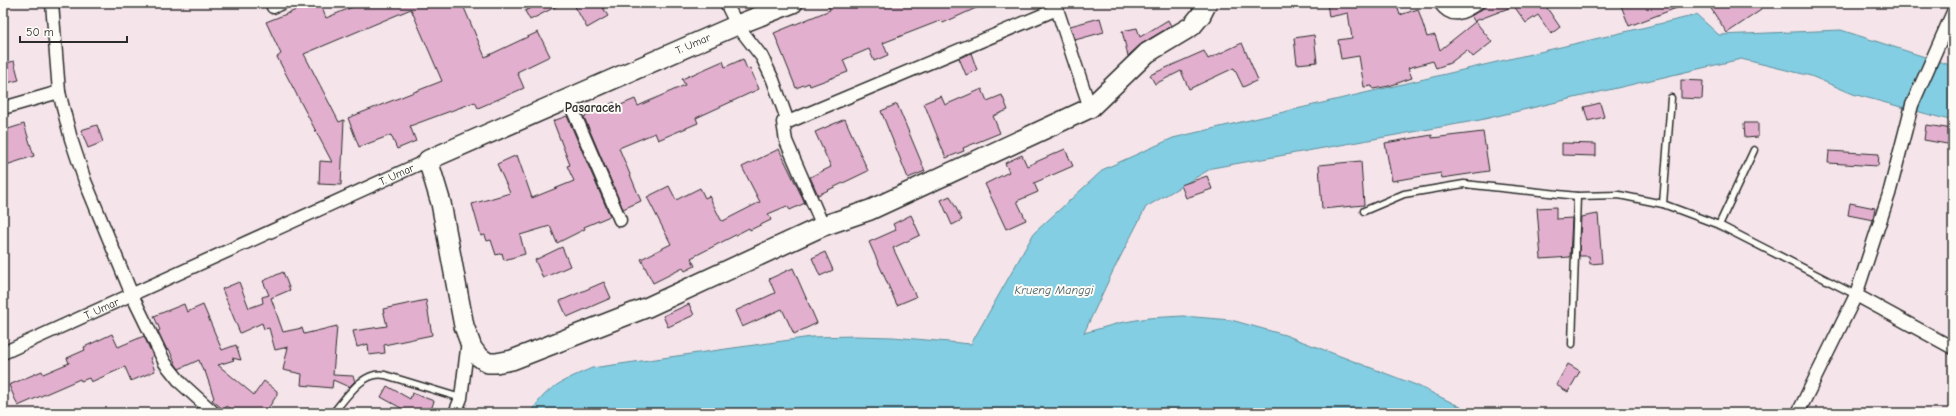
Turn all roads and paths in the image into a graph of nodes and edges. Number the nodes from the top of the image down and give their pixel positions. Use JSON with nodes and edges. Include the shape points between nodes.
{"nodes":[{"id":1,"x":52,"y":3,"type":"edge"},
{"id":2,"x":726,"y":3,"type":"edge"},
{"id":3,"x":793,"y":3,"type":"edge"},
{"id":4,"x":1207,"y":3,"type":"edge"},
{"id":5,"x":1440,"y":3,"type":"edge"},
{"id":6,"x":1478,"y":3,"type":"edge"},
{"id":7,"x":1056,"y":6,"type":"edge"},
{"id":8,"x":1953,"y":12,"type":"edge"},
{"id":9,"x":737,"y":25,"type":"junction"},
{"id":10,"x":59,"y":92,"type":"junction"},
{"id":11,"x":1671,"y":98,"type":"dead end"},
{"id":12,"x":568,"y":99,"type":"junction"},
{"id":13,"x":3,"y":108,"type":"edge"},
{"id":14,"x":1090,"y":108,"type":"junction"},
{"id":15,"x":788,"y":122,"type":"junction"},
{"id":16,"x":1754,"y":150,"type":"dead end"},
{"id":17,"x":428,"y":160,"type":"junction"},
{"id":18,"x":1577,"y":196,"type":"junction"},
{"id":19,"x":1663,"y":204,"type":"junction"},
{"id":20,"x":1364,"y":212,"type":"dead end"},
{"id":21,"x":620,"y":220,"type":"dead end"},
{"id":22,"x":1719,"y":225,"type":"junction"},
{"id":23,"x":823,"y":226,"type":"junction"},
{"id":24,"x":132,"y":295,"type":"junction"},
{"id":25,"x":1856,"y":295,"type":"junction"},
{"id":26,"x":468,"y":337,"type":"junction"},
{"id":27,"x":1572,"y":344,"type":"dead end"},
{"id":28,"x":1953,"y":348,"type":"edge"},
{"id":29,"x":3,"y":352,"type":"edge"},
{"id":30,"x":461,"y":398,"type":"junction"},
{"id":31,"x":214,"y":413,"type":"edge"},
{"id":32,"x":333,"y":413,"type":"edge"},
{"id":33,"x":455,"y":413,"type":"edge"},
{"id":34,"x":1798,"y":413,"type":"edge"}],
"edges":[{"from":1,"to":10,"type":"street"},
{"from":2,"to":9,"type":"street"},
{"from":3,"to":9,"type":"main road","name":"T. Umar"},
{"from":4,"to":14,"type":"main road","via":[[1192,26],[1147,53]]},
{"from":5,"to":6,"type":"street","via":[[1447,12],[1454,13],[1466,11]]},
{"from":7,"to":14,"type":"street"},
{"from":7,"to":15,"type":"street"},
{"from":8,"to":25,"type":"street","via":[[1912,105],[1889,194]]},
{"from":9,"to":12,"type":"main road","name":"T. Umar"},
{"from":9,"to":15,"type":"street","via":[[762,57]]},
{"from":10,"to":13,"type":"street"},
{"from":10,"to":24,"type":"street","via":[[85,181]]},
{"from":11,"to":19,"type":"lane"},
{"from":12,"to":17,"type":"main road","name":"T. Umar"},
{"from":12,"to":21,"type":"street"},
{"from":14,"to":23,"type":"main road","via":[[870,210]]},
{"from":15,"to":23,"type":"street","via":[[783,122],[786,141]]},
{"from":16,"to":22,"type":"lane"},
{"from":17,"to":24,"type":"street","name":"T. Umar"},
{"from":17,"to":26,"type":"main road","via":[[441,203]]},
{"from":18,"to":19,"type":"lane","via":[[1619,195]]},
{"from":18,"to":20,"type":"lane","via":[[1464,184],[1404,194]]},
{"from":18,"to":27,"type":"lane"},
{"from":19,"to":22,"type":"lane"},
{"from":22,"to":25,"type":"lane"},
{"from":23,"to":26,"type":"main road","via":[[648,307],[512,360],[496,363],[482,360],[472,348]]},
{"from":24,"to":29,"type":"street","name":"T. Umar"},
{"from":24,"to":31,"type":"street","via":[[171,372]]},
{"from":25,"to":28,"type":"street"},
{"from":25,"to":34,"type":"street"},
{"from":26,"to":30,"type":"street"},
{"from":30,"to":32,"type":"lane","via":[[375,374],[358,385]]},
{"from":30,"to":33,"type":"street"}]}
